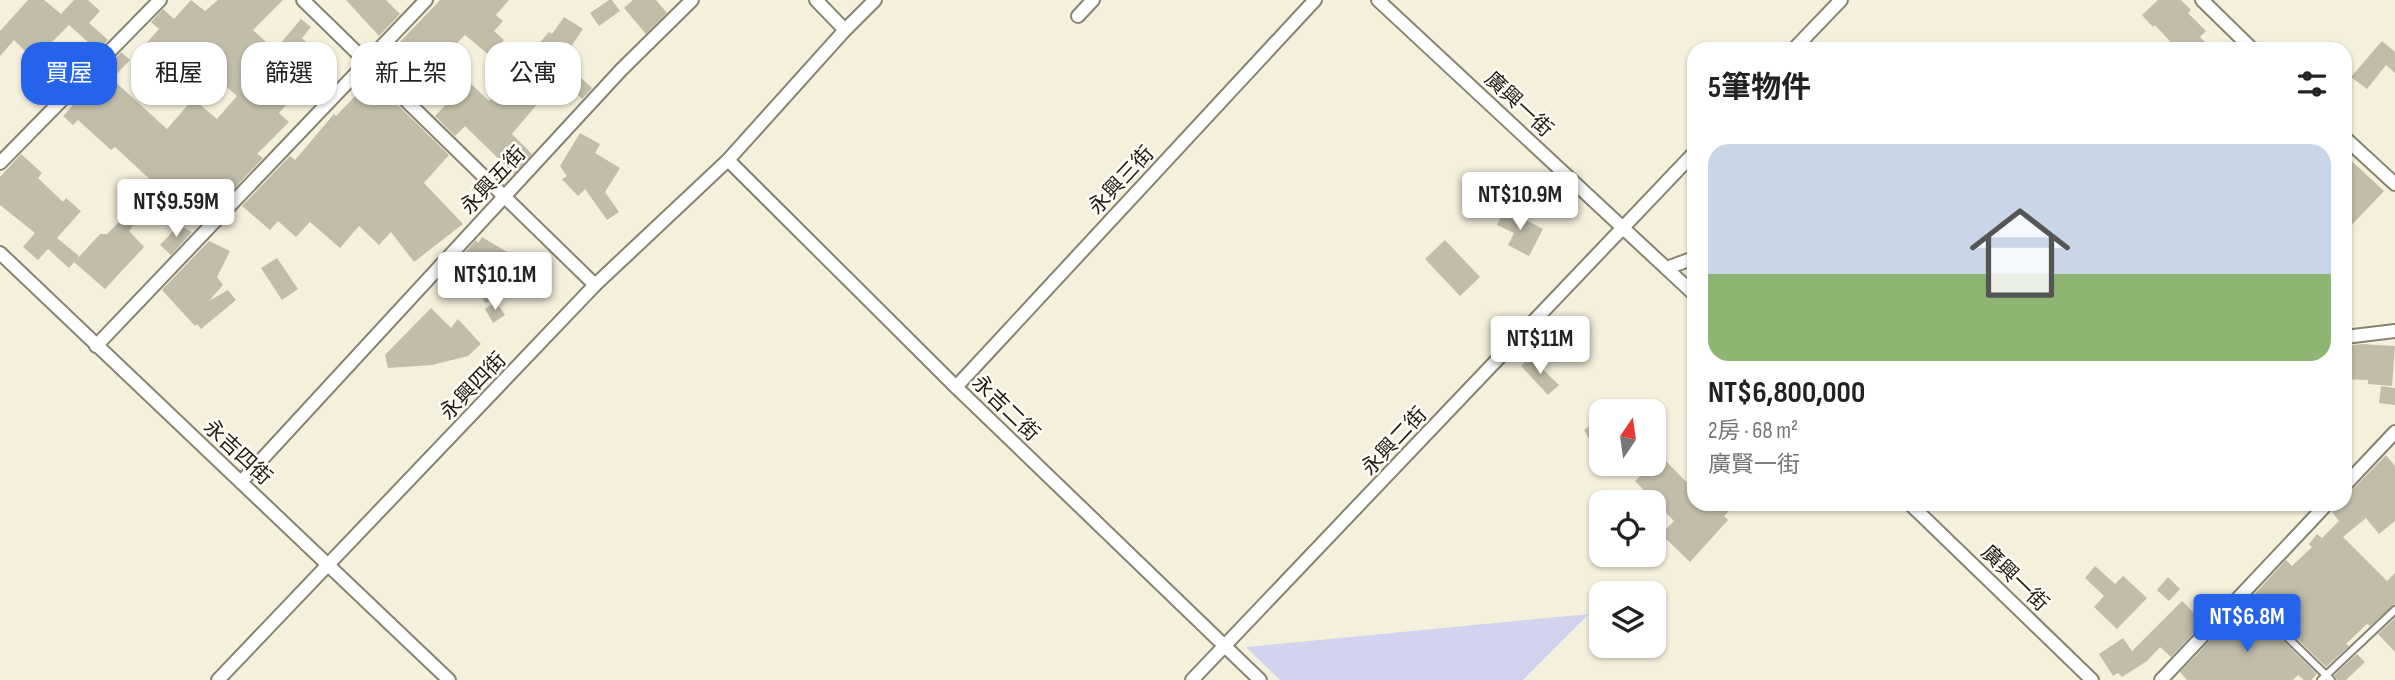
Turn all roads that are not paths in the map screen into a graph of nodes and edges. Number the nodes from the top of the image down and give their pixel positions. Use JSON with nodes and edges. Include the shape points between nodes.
{"nodes":[{"id":1,"x":160,"y":0,"type":"edge"},
{"id":2,"x":303,"y":0,"type":"edge"},
{"id":3,"x":426,"y":0,"type":"edge"},
{"id":4,"x":692,"y":0,"type":"edge"},
{"id":5,"x":816,"y":0,"type":"edge"},
{"id":6,"x":876,"y":0,"type":"edge"},
{"id":7,"x":1093,"y":0,"type":"edge"},
{"id":8,"x":1315,"y":0,"type":"edge"},
{"id":9,"x":1378,"y":0,"type":"edge"},
{"id":10,"x":1842,"y":0,"type":"edge"},
{"id":11,"x":2202,"y":0,"type":"edge"},
{"id":12,"x":1078,"y":16,"type":"dead end"},
{"id":13,"x":845,"y":30,"type":"junction"},
{"id":14,"x":387,"y":42,"type":"edge"},
{"id":15,"x":1801,"y":42,"type":"edge"},
{"id":16,"x":2245,"y":42,"type":"edge"},
{"id":17,"x":351,"y":46,"type":"edge"},
{"id":18,"x":351,"y":80,"type":"edge"},
{"id":19,"x":412,"y":105,"type":"edge"},
{"id":20,"x":2352,"y":144,"type":"edge"},
{"id":21,"x":728,"y":160,"type":"junction"},
{"id":22,"x":1687,"y":160,"type":"edge"},
{"id":23,"x":0,"y":163,"type":"edge"},
{"id":24,"x":2395,"y":184,"type":"edge"},
{"id":25,"x":505,"y":196,"type":"junction"},
{"id":26,"x":1622,"y":227,"type":"junction"},
{"id":27,"x":0,"y":253,"type":"edge"},
{"id":28,"x":1687,"y":261,"type":"edge"},
{"id":29,"x":1667,"y":268,"type":"junction"},
{"id":30,"x":595,"y":285,"type":"junction"},
{"id":31,"x":1687,"y":287,"type":"edge"},
{"id":32,"x":2395,"y":331,"type":"edge"},
{"id":33,"x":2352,"y":336,"type":"edge"},
{"id":34,"x":96,"y":345,"type":"junction"},
{"id":35,"x":956,"y":387,"type":"junction"},
{"id":36,"x":2395,"y":432,"type":"edge"},
{"id":37,"x":2352,"y":478,"type":"edge"},
{"id":38,"x":241,"y":482,"type":"junction"},
{"id":39,"x":1917,"y":511,"type":"edge"},
{"id":40,"x":2320,"y":511,"type":"edge"},
{"id":41,"x":328,"y":565,"type":"junction"},
{"id":42,"x":2242,"y":593,"type":"junction"},
{"id":43,"x":2395,"y":610,"type":"edge"},
{"id":44,"x":1225,"y":647,"type":"junction"},
{"id":45,"x":2326,"y":678,"type":"edge"},
{"id":46,"x":218,"y":680,"type":"edge"},
{"id":47,"x":449,"y":680,"type":"edge"},
{"id":48,"x":1192,"y":680,"type":"edge"},
{"id":49,"x":1260,"y":680,"type":"edge"},
{"id":50,"x":2092,"y":680,"type":"edge"},
{"id":51,"x":2161,"y":680,"type":"edge"}],
"edges":[{"from":1,"to":23,"type":"street"},
{"from":2,"to":17,"type":"street"},
{"from":3,"to":14,"type":"street"},
{"from":4,"to":25,"type":"street","name":"永興五街"},
{"from":5,"to":13,"type":"street"},
{"from":6,"to":13,"type":"street","name":"永興四街"},
{"from":7,"to":12,"type":"street"},
{"from":8,"to":35,"type":"street","name":"永興三街"},
{"from":9,"to":26,"type":"street","name":"廣興一街"},
{"from":10,"to":15,"type":"street"},
{"from":11,"to":16,"type":"street"},
{"from":13,"to":21,"type":"street","name":"永興四街"},
{"from":18,"to":34,"type":"street"},
{"from":19,"to":25,"type":"street"},
{"from":20,"to":24,"type":"street"},
{"from":21,"to":30,"type":"street","name":"永興四街"},
{"from":21,"to":35,"type":"street","name":"永吉二街"},
{"from":22,"to":26,"type":"street","name":"永興二街"},
{"from":25,"to":30,"type":"street"},
{"from":25,"to":38,"type":"street","name":"永興五街"},
{"from":26,"to":29,"type":"street","name":"廣興一街"},
{"from":26,"to":44,"type":"street","name":"永興二街"},
{"from":27,"to":34,"type":"street","name":"永吉四街"},
{"from":28,"to":29,"type":"street"},
{"from":29,"to":31,"type":"street","name":"廣興一街"},
{"from":30,"to":41,"type":"street","name":"永興四街"},
{"from":32,"to":33,"type":"street"},
{"from":34,"to":38,"type":"street","name":"永吉四街"},
{"from":35,"to":44,"type":"street","name":"永吉二街"},
{"from":36,"to":37,"type":"street"},
{"from":38,"to":41,"type":"street","name":"永吉四街"},
{"from":39,"to":50,"type":"street","name":"廣興一街"},
{"from":40,"to":42,"type":"street"},
{"from":41,"to":46,"type":"street","name":"永興四街"},
{"from":41,"to":47,"type":"street","name":"永吉四街"},
{"from":42,"to":45,"type":"lane"},
{"from":42,"to":51,"type":"street"},
{"from":43,"to":45,"type":"lane"},
{"from":44,"to":48,"type":"street","name":"永興二街"},
{"from":44,"to":49,"type":"street","name":"永吉二街"}]}
